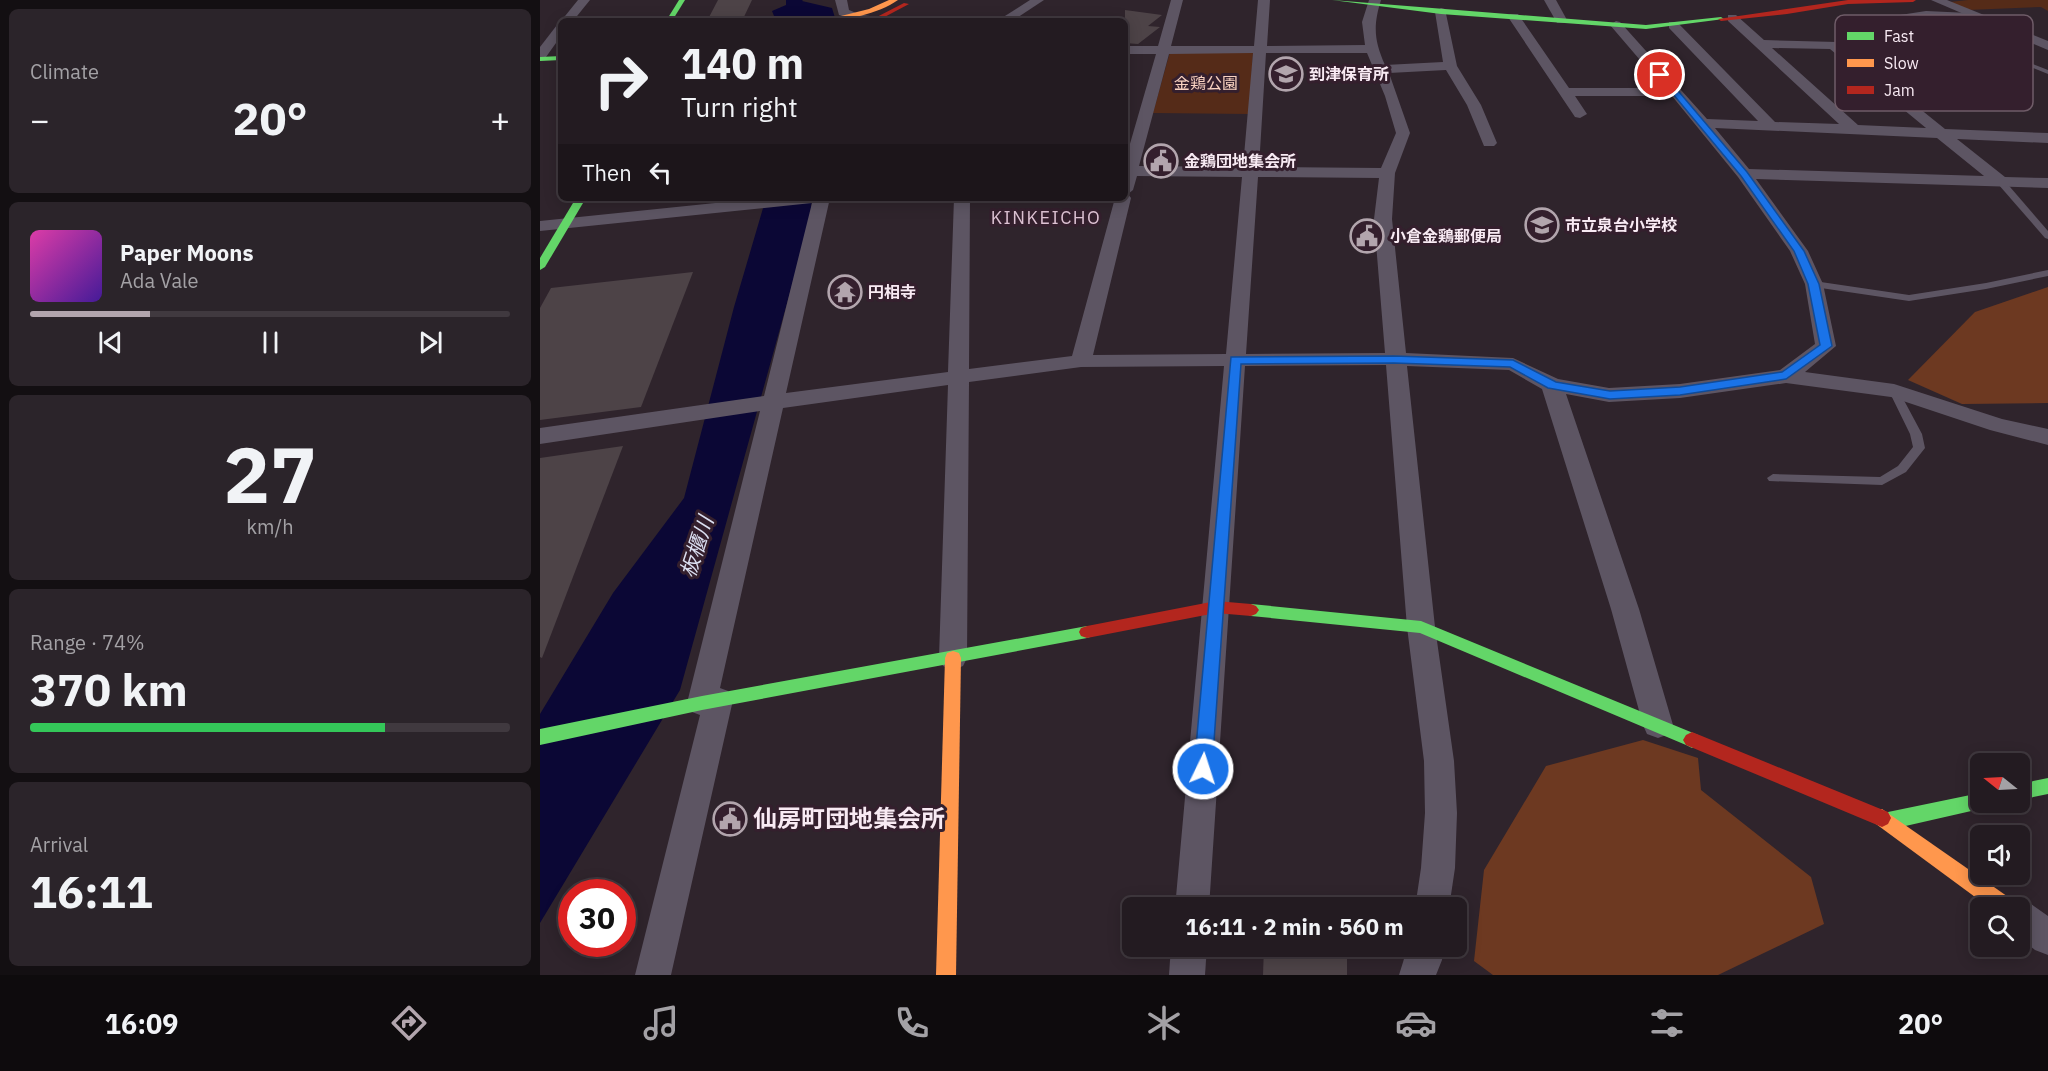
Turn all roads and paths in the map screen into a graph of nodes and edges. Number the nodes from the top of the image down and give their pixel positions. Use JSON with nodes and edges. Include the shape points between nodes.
{"nodes":[{"id":1,"x":584,"y":0,"type":"edge"},
{"id":2,"x":682,"y":0,"type":"edge"},
{"id":3,"x":696,"y":0,"type":"edge"},
{"id":4,"x":841,"y":0,"type":"edge"},
{"id":5,"x":1038,"y":0,"type":"edge"},
{"id":6,"x":1177,"y":0,"type":"edge"},
{"id":7,"x":1264,"y":0,"type":"edge"},
{"id":8,"x":1335,"y":0,"type":"edge"},
{"id":9,"x":1550,"y":0,"type":"edge"},
{"id":10,"x":1893,"y":0,"type":"edge"},
{"id":11,"x":1913,"y":0,"type":"edge"},
{"id":12,"x":1937,"y":0,"type":"edge"},
{"id":13,"x":1846,"y":1,"type":"edge"},
{"id":14,"x":900,"y":2,"type":"edge"},
{"id":15,"x":1374,"y":2,"type":"edge"},
{"id":16,"x":1440,"y":12,"type":"junction"},
{"id":17,"x":1918,"y":15,"type":"edge"},
{"id":18,"x":1969,"y":15,"type":"joint"},
{"id":19,"x":1514,"y":17,"type":"junction"},
{"id":20,"x":569,"y":18,"type":"edge"},
{"id":21,"x":671,"y":18,"type":"edge"},
{"id":22,"x":686,"y":18,"type":"edge"},
{"id":23,"x":853,"y":18,"type":"edge"},
{"id":24,"x":861,"y":18,"type":"edge"},
{"id":25,"x":861,"y":18,"type":"edge"},
{"id":26,"x":1008,"y":18,"type":"edge"},
{"id":27,"x":1732,"y":18,"type":"junction"},
{"id":28,"x":1561,"y":20,"type":"junction"},
{"id":29,"x":1616,"y":25,"type":"junction"},
{"id":30,"x":1673,"y":25,"type":"junction"},
{"id":31,"x":558,"y":32,"type":"edge"},
{"id":32,"x":2033,"y":40,"type":"edge"},
{"id":33,"x":1761,"y":44,"type":"junction"},
{"id":34,"x":2048,"y":46,"type":"edge"},
{"id":35,"x":1835,"y":47,"type":"edge"},
{"id":36,"x":1372,"y":49,"type":"junction"},
{"id":37,"x":1128,"y":50,"type":"edge"},
{"id":38,"x":1163,"y":50,"type":"junction"},
{"id":39,"x":1260,"y":50,"type":"junction"},
{"id":40,"x":558,"y":53,"type":"edge"},
{"id":41,"x":540,"y":55,"type":"edge"},
{"id":42,"x":558,"y":57,"type":"edge"},
{"id":43,"x":1450,"y":66,"type":"junction"},
{"id":44,"x":2033,"y":66,"type":"edge"},
{"id":45,"x":1380,"y":69,"type":"junction"},
{"id":46,"x":2048,"y":72,"type":"edge"},
{"id":47,"x":1565,"y":92,"type":"junction"},
{"id":48,"x":1675,"y":92,"type":"junction"},
{"id":49,"x":1916,"y":111,"type":"edge"},
{"id":50,"x":1580,"y":114,"type":"dead end"},
{"id":51,"x":1703,"y":123,"type":"junction"},
{"id":52,"x":1771,"y":126,"type":"junction"},
{"id":53,"x":1853,"y":129,"type":"junction"},
{"id":54,"x":1944,"y":133,"type":"junction"},
{"id":55,"x":2048,"y":138,"type":"edge"},
{"id":56,"x":1489,"y":143,"type":"dead end"},
{"id":57,"x":1128,"y":168,"type":"edge"},
{"id":58,"x":1128,"y":171,"type":"edge"},
{"id":59,"x":1250,"y":171,"type":"junction"},
{"id":60,"x":1388,"y":173,"type":"junction"},
{"id":61,"x":1744,"y":174,"type":"junction"},
{"id":62,"x":2001,"y":182,"type":"junction"},
{"id":63,"x":2048,"y":183,"type":"edge"},
{"id":64,"x":579,"y":201,"type":"edge"},
{"id":65,"x":787,"y":201,"type":"edge"},
{"id":66,"x":821,"y":201,"type":"edge"},
{"id":67,"x":962,"y":201,"type":"edge"},
{"id":68,"x":1122,"y":201,"type":"edge"},
{"id":69,"x":551,"y":210,"type":"dead end"},
{"id":70,"x":565,"y":225,"type":"junction"},
{"id":71,"x":540,"y":226,"type":"edge"},
{"id":72,"x":2048,"y":236,"type":"edge"},
{"id":73,"x":540,"y":267,"type":"edge"},
{"id":74,"x":2048,"y":273,"type":"edge"},
{"id":75,"x":1814,"y":284,"type":"junction"},
{"id":76,"x":1394,"y":359,"type":"junction"},
{"id":77,"x":1235,"y":360,"type":"junction"},
{"id":78,"x":1081,"y":361,"type":"junction"},
{"id":79,"x":1786,"y":376,"type":"junction"},
{"id":80,"x":960,"y":377,"type":"junction"},
{"id":81,"x":1552,"y":385,"type":"junction"},
{"id":82,"x":1893,"y":391,"type":"junction"},
{"id":83,"x":772,"y":402,"type":"junction"},
{"id":84,"x":540,"y":436,"type":"edge"},
{"id":85,"x":2048,"y":437,"type":"edge"},
{"id":86,"x":1773,"y":478,"type":"dead end"},
{"id":87,"x":1216,"y":607,"type":"junction"},
{"id":88,"x":1421,"y":627,"type":"junction"},
{"id":89,"x":953,"y":658,"type":"junction"},
{"id":90,"x":710,"y":702,"type":"junction"},
{"id":91,"x":1658,"y":725,"type":"junction"},
{"id":92,"x":540,"y":737,"type":"edge"},
{"id":93,"x":2048,"y":786,"type":"edge"},
{"id":94,"x":2030,"y":790,"type":"edge"},
{"id":95,"x":1970,"y":803,"type":"edge"},
{"id":96,"x":1888,"y":821,"type":"junction"},
{"id":97,"x":1193,"y":897,"type":"edge"},
{"id":98,"x":1434,"y":897,"type":"edge"},
{"id":99,"x":1992,"y":897,"type":"edge"},
{"id":100,"x":2030,"y":924,"type":"edge"},
{"id":101,"x":2048,"y":937,"type":"edge"},
{"id":102,"x":1188,"y":957,"type":"edge"},
{"id":103,"x":1424,"y":957,"type":"edge"},
{"id":104,"x":653,"y":975,"type":"edge"},
{"id":105,"x":946,"y":975,"type":"edge"},
{"id":106,"x":1186,"y":975,"type":"edge"},
{"id":107,"x":1417,"y":975,"type":"edge"}],
"edges":[{"from":1,"to":20,"type":"street"},
{"from":2,"to":21,"type":"main road"},
{"from":3,"to":22,"type":"main road"},
{"from":4,"to":23,"type":"street","via":[[843,12]]},
{"from":5,"to":26,"type":"street"},
{"from":6,"to":38,"type":"street"},
{"from":7,"to":39,"type":"street"},
{"from":8,"to":15,"type":"main road"},
{"from":9,"to":28,"type":"street"},
{"from":10,"to":11,"type":"main road"},
{"from":10,"to":13,"type":"main road"},
{"from":12,"to":18,"type":"street"},
{"from":13,"to":27,"type":"main road"},
{"from":14,"to":24,"type":"main road"},
{"from":14,"to":25,"type":"main road"},
{"from":15,"to":16,"type":"main road"},
{"from":15,"to":36,"type":"street","via":[[1368,22]]},
{"from":16,"to":19,"type":"main road"},
{"from":16,"to":43,"type":"street"},
{"from":17,"to":18,"type":"lane"},
{"from":19,"to":28,"type":"main road"},
{"from":19,"to":47,"type":"street"},
{"from":27,"to":30,"type":"main road"},
{"from":27,"to":33,"type":"street"},
{"from":28,"to":29,"type":"main road"},
{"from":29,"to":30,"type":"main road"},
{"from":29,"to":48,"type":"street"},
{"from":30,"to":52,"type":"street"},
{"from":31,"to":41,"type":"street"},
{"from":32,"to":34,"type":"street"},
{"from":33,"to":35,"type":"street"},
{"from":33,"to":53,"type":"street"},
{"from":36,"to":39,"type":"street"},
{"from":36,"to":45,"type":"street"},
{"from":37,"to":38,"type":"street"},
{"from":38,"to":39,"type":"street"},
{"from":38,"to":57,"type":"street"},
{"from":39,"to":59,"type":"street"},
{"from":40,"to":41,"type":"main road"},
{"from":41,"to":42,"type":"main road"},
{"from":43,"to":45,"type":"street"},
{"from":43,"to":56,"type":"street","via":[[1474,105]]},
{"from":44,"to":46,"type":"lane"},
{"from":45,"to":60,"type":"street","via":[[1403,133]]},
{"from":47,"to":48,"type":"street"},
{"from":47,"to":50,"type":"street"},
{"from":48,"to":51,"type":"street"},
{"from":49,"to":54,"type":"street"},
{"from":51,"to":52,"type":"street"},
{"from":51,"to":61,"type":"street"},
{"from":52,"to":53,"type":"street"},
{"from":53,"to":54,"type":"street"},
{"from":54,"to":55,"type":"street"},
{"from":54,"to":62,"type":"street"},
{"from":58,"to":59,"type":"street"},
{"from":59,"to":60,"type":"street"},
{"from":59,"to":77,"type":"street"},
{"from":60,"to":76,"type":"street","via":[[1383,219]]},
{"from":61,"to":62,"type":"street"},
{"from":61,"to":75,"type":"street","via":[[1799,251]]},
{"from":62,"to":63,"type":"street"},
{"from":62,"to":72,"type":"lane"},
{"from":64,"to":70,"type":"main road"},
{"from":65,"to":70,"type":"street"},
{"from":66,"to":83,"type":"street"},
{"from":67,"to":80,"type":"street"},
{"from":68,"to":78,"type":"street"},
{"from":69,"to":71,"type":"main road"},
{"from":70,"to":71,"type":"street"},
{"from":70,"to":73,"type":"main road"},
{"from":74,"to":75,"type":"lane","via":[[1909,298]]},
{"from":75,"to":79,"type":"street","via":[[1826,346]]},
{"from":76,"to":77,"type":"street"},
{"from":76,"to":81,"type":"street","via":[[1513,364]]},
{"from":76,"to":88,"type":"street"},
{"from":77,"to":78,"type":"street"},
{"from":77,"to":87,"type":"street"},
{"from":78,"to":80,"type":"street"},
{"from":79,"to":81,"type":"street","via":[[1680,391],[1610,395]]},
{"from":79,"to":82,"type":"street"},
{"from":80,"to":83,"type":"street"},
{"from":80,"to":89,"type":"street"},
{"from":81,"to":91,"type":"street","via":[[1625,609]]},
{"from":82,"to":85,"type":"street"},
{"from":82,"to":86,"type":"lane","via":[[1916,434],[1919,448],[1902,469],[1882,481]]},
{"from":83,"to":84,"type":"street"},
{"from":83,"to":90,"type":"street"},
{"from":87,"to":88,"type":"main road"},
{"from":87,"to":89,"type":"main road"},
{"from":87,"to":97,"type":"street"},
{"from":88,"to":91,"type":"main road"},
{"from":88,"to":98,"type":"street","via":[[1439,761],[1441,813]]},
{"from":89,"to":90,"type":"main road"},
{"from":89,"to":105,"type":"main road"},
{"from":90,"to":92,"type":"main road"},
{"from":90,"to":104,"type":"street"},
{"from":91,"to":96,"type":"main road"},
{"from":93,"to":94,"type":"main road"},
{"from":95,"to":96,"type":"main road"},
{"from":96,"to":99,"type":"main road"},
{"from":100,"to":101,"type":"street"},
{"from":102,"to":106,"type":"street"},
{"from":103,"to":107,"type":"street"}]}
